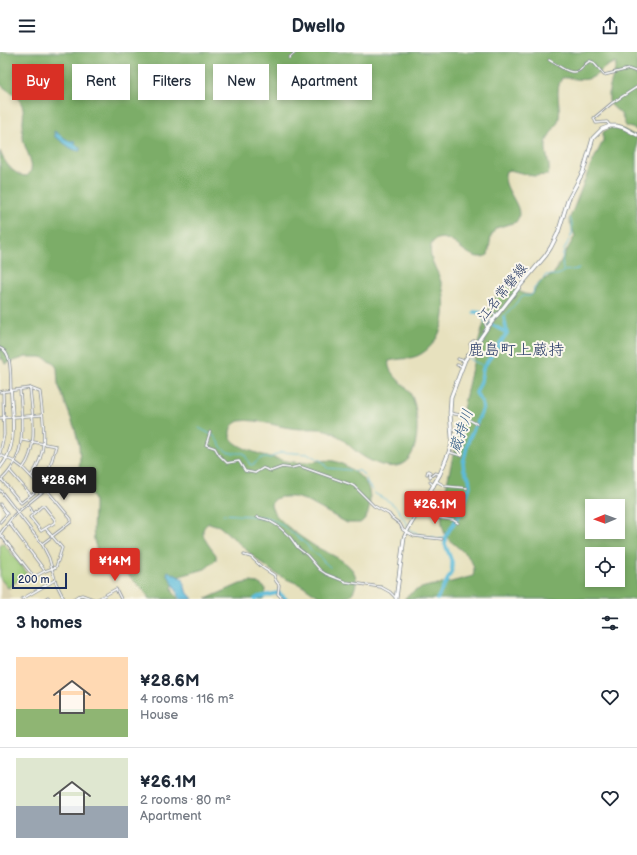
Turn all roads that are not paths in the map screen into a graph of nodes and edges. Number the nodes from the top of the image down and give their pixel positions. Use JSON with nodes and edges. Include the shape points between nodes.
{"nodes":[{"id":1,"x":296,"y":52,"type":"edge"},
{"id":2,"x":289,"y":58,"type":"dead end"},
{"id":3,"x":549,"y":60,"type":"dead end"},
{"id":4,"x":637,"y":72,"type":"edge"},
{"id":5,"x":637,"y":87,"type":"edge"},
{"id":6,"x":610,"y":126,"type":"junction"},
{"id":7,"x":637,"y":135,"type":"edge"},
{"id":8,"x":491,"y":311,"type":"dead end"},
{"id":9,"x":495,"y":317,"type":"junction"},
{"id":10,"x":0,"y":348,"type":"edge"},
{"id":11,"x":458,"y":359,"type":"dead end"},
{"id":12,"x":464,"y":361,"type":"junction"},
{"id":13,"x":457,"y":365,"type":"dead end"},
{"id":14,"x":462,"y":366,"type":"junction"},
{"id":15,"x":30,"y":388,"type":"junction"},
{"id":16,"x":20,"y":389,"type":"junction"},
{"id":17,"x":11,"y":390,"type":"junction"},
{"id":18,"x":1,"y":392,"type":"edge"},
{"id":19,"x":450,"y":413,"type":"junction"},
{"id":20,"x":32,"y":416,"type":"junction"},
{"id":21,"x":42,"y":416,"type":"junction"},
{"id":22,"x":12,"y":417,"type":"junction"},
{"id":23,"x":21,"y":417,"type":"junction"},
{"id":24,"x":0,"y":418,"type":"edge"},
{"id":25,"x":4,"y":418,"type":"junction"},
{"id":26,"x":476,"y":424,"type":"dead end"},
{"id":27,"x":210,"y":432,"type":"dead end"},
{"id":28,"x":22,"y":440,"type":"junction"},
{"id":29,"x":33,"y":442,"type":"junction"},
{"id":30,"x":44,"y":444,"type":"junction"},
{"id":31,"x":449,"y":452,"type":"junction"},
{"id":32,"x":0,"y":454,"type":"edge"},
{"id":33,"x":462,"y":456,"type":"dead end"},
{"id":34,"x":6,"y":459,"type":"junction"},
{"id":35,"x":15,"y":462,"type":"junction"},
{"id":36,"x":0,"y":468,"type":"edge"},
{"id":37,"x":23,"y":468,"type":"junction"},
{"id":38,"x":10,"y":470,"type":"junction"},
{"id":39,"x":427,"y":474,"type":"dead end"},
{"id":40,"x":440,"y":474,"type":"junction"},
{"id":41,"x":31,"y":476,"type":"junction"},
{"id":42,"x":1,"y":480,"type":"edge"},
{"id":43,"x":436,"y":481,"type":"junction"},
{"id":44,"x":430,"y":482,"type":"dead end"},
{"id":45,"x":434,"y":486,"type":"junction"},
{"id":46,"x":41,"y":487,"type":"junction"},
{"id":47,"x":467,"y":488,"type":"dead end"},
{"id":48,"x":0,"y":490,"type":"edge"},
{"id":49,"x":31,"y":495,"type":"junction"},
{"id":50,"x":419,"y":496,"type":"dead end"},
{"id":51,"x":428,"y":496,"type":"junction"},
{"id":52,"x":0,"y":504,"type":"edge"},
{"id":53,"x":28,"y":504,"type":"junction"},
{"id":54,"x":415,"y":504,"type":"dead end"},
{"id":55,"x":419,"y":510,"type":"junction"},
{"id":56,"x":18,"y":513,"type":"junction"},
{"id":57,"x":33,"y":513,"type":"junction"},
{"id":58,"x":257,"y":517,"type":"dead end"},
{"id":59,"x":0,"y":522,"type":"edge"},
{"id":60,"x":9,"y":522,"type":"junction"},
{"id":61,"x":458,"y":523,"type":"dead end"},
{"id":62,"x":46,"y":529,"type":"junction"},
{"id":63,"x":408,"y":529,"type":"junction"},
{"id":64,"x":0,"y":534,"type":"edge"},
{"id":65,"x":52,"y":536,"type":"junction"},
{"id":66,"x":442,"y":539,"type":"dead end"},
{"id":67,"x":42,"y":544,"type":"junction"},
{"id":68,"x":244,"y":555,"type":"dead end"},
{"id":69,"x":52,"y":569,"type":"junction"},
{"id":70,"x":45,"y":571,"type":"junction"},
{"id":71,"x":55,"y":580,"type":"junction"},
{"id":72,"x":106,"y":595,"type":"junction"},
{"id":73,"x":78,"y":596,"type":"junction"},
{"id":74,"x":22,"y":599,"type":"edge"},
{"id":75,"x":45,"y":599,"type":"edge"},
{"id":76,"x":49,"y":599,"type":"edge"},
{"id":77,"x":63,"y":599,"type":"edge"},
{"id":78,"x":73,"y":599,"type":"edge"},
{"id":79,"x":80,"y":599,"type":"edge"},
{"id":80,"x":93,"y":599,"type":"edge"},
{"id":81,"x":98,"y":599,"type":"edge"},
{"id":82,"x":108,"y":599,"type":"edge"},
{"id":83,"x":121,"y":599,"type":"edge"},
{"id":84,"x":281,"y":599,"type":"edge"},
{"id":85,"x":397,"y":599,"type":"edge"}],
"edges":[{"from":1,"to":2,"type":"street"},
{"from":3,"to":4,"type":"street","via":[[573,72],[590,61],[604,75],[629,69]]},
{"from":5,"to":6,"type":"street","via":[[594,118],[596,123],[607,122]]},
{"from":6,"to":7,"type":"main road","via":[[624,128]]},
{"from":6,"to":9,"type":"main road","name":"江名常磐線","via":[[602,129],[593,138],[552,247]]},
{"from":8,"to":9,"type":"street"},
{"from":9,"to":12,"type":"main road","name":"江名常磐線","via":[[488,322],[487,328]]},
{"from":10,"to":17,"type":"street","via":[[8,354]]},
{"from":11,"to":12,"type":"street"},
{"from":12,"to":14,"type":"main road","name":"江名常磐線"},
{"from":13,"to":14,"type":"street"},
{"from":14,"to":19,"type":"main road","name":"江名常磐線","via":[[451,397]]},
{"from":15,"to":16,"type":"street"},
{"from":15,"to":20,"type":"street"},
{"from":15,"to":21,"type":"street","via":[[40,392]]},
{"from":16,"to":17,"type":"street"},
{"from":16,"to":23,"type":"street"},
{"from":17,"to":18,"type":"street"},
{"from":17,"to":22,"type":"street"},
{"from":18,"to":25,"type":"street"},
{"from":19,"to":26,"type":"street","via":[[460,415]]},
{"from":19,"to":31,"type":"main road","name":"江名常磐線","via":[[452,438]]},
{"from":20,"to":21,"type":"street"},
{"from":20,"to":23,"type":"street"},
{"from":20,"to":29,"type":"street"},
{"from":21,"to":30,"type":"street"},
{"from":22,"to":23,"type":"street"},
{"from":22,"to":25,"type":"street"},
{"from":22,"to":34,"type":"street","via":[[13,442]]},
{"from":23,"to":28,"type":"street"},
{"from":24,"to":25,"type":"street"},
{"from":25,"to":32,"type":"street"},
{"from":27,"to":63,"type":"street","via":[[206,445],[215,448],[227,463],[239,461],[243,470],[252,473],[264,468],[270,471],[299,466],[352,485],[374,506],[389,514],[403,530]]},
{"from":28,"to":29,"type":"street"},
{"from":28,"to":35,"type":"street"},
{"from":29,"to":30,"type":"street"},
{"from":29,"to":37,"type":"street"},
{"from":30,"to":41,"type":"street","via":[[38,465]]},
{"from":30,"to":46,"type":"street","via":[[56,446],[45,484]]},
{"from":31,"to":33,"type":"street"},
{"from":31,"to":40,"type":"main road","name":"江名常磐線"},
{"from":32,"to":34,"type":"street"},
{"from":34,"to":35,"type":"street"},
{"from":34,"to":36,"type":"street"},
{"from":35,"to":37,"type":"street"},
{"from":35,"to":38,"type":"street"},
{"from":37,"to":41,"type":"street"},
{"from":38,"to":42,"type":"street"},
{"from":38,"to":49,"type":"street"},
{"from":39,"to":40,"type":"street","via":[[428,471],[430,477],[435,473]]},
{"from":40,"to":43,"type":"main road","name":"江名常磐線"},
{"from":41,"to":46,"type":"street"},
{"from":42,"to":49,"type":"street","via":[[21,503]]},
{"from":43,"to":45,"type":"main road","name":"江名常磐線"},
{"from":43,"to":47,"type":"street","via":[[445,486]]},
{"from":44,"to":45,"type":"street"},
{"from":45,"to":51,"type":"main road","name":"江名常磐線"},
{"from":46,"to":49,"type":"street"},
{"from":48,"to":56,"type":"street"},
{"from":50,"to":51,"type":"street","via":[[420,493]]},
{"from":51,"to":55,"type":"main road","name":"江名常磐線"},
{"from":52,"to":59,"type":"street","via":[[7,514]]},
{"from":53,"to":56,"type":"street"},
{"from":53,"to":57,"type":"street"},
{"from":53,"to":65,"type":"street","via":[[46,489],[71,520]]},
{"from":54,"to":55,"type":"street"},
{"from":55,"to":61,"type":"street","via":[[430,517]]},
{"from":55,"to":63,"type":"main road","name":"江名常磐線"},
{"from":56,"to":60,"type":"street"},
{"from":56,"to":67,"type":"street"},
{"from":57,"to":62,"type":"street","via":[[30,516],[40,531]]},
{"from":57,"to":62,"type":"street","via":[[44,506],[55,522]]},
{"from":58,"to":85,"type":"street","via":[[278,526],[326,574],[343,581],[382,588]]},
{"from":60,"to":64,"type":"street"},
{"from":60,"to":70,"type":"street"},
{"from":62,"to":65,"type":"street"},
{"from":63,"to":66,"type":"street","via":[[414,536]]},
{"from":63,"to":85,"type":"main road","name":"江名常磐線","via":[[403,544]]},
{"from":64,"to":70,"type":"street","via":[[34,577]]},
{"from":65,"to":67,"type":"street"},
{"from":65,"to":69,"type":"street","via":[[62,548],[56,567]]},
{"from":67,"to":69,"type":"street"},
{"from":68,"to":84,"type":"street","via":[[251,557],[274,575]]},
{"from":69,"to":70,"type":"street"},
{"from":69,"to":71,"type":"street"},
{"from":71,"to":74,"type":"street"},
{"from":71,"to":77,"type":"street"},
{"from":72,"to":81,"type":"street"},
{"from":72,"to":82,"type":"street"},
{"from":72,"to":83,"type":"street","via":[[116,589]]},
{"from":73,"to":78,"type":"street"},
{"from":73,"to":79,"type":"street"},
{"from":73,"to":80,"type":"street"},
{"from":75,"to":76,"type":"street"}]}
